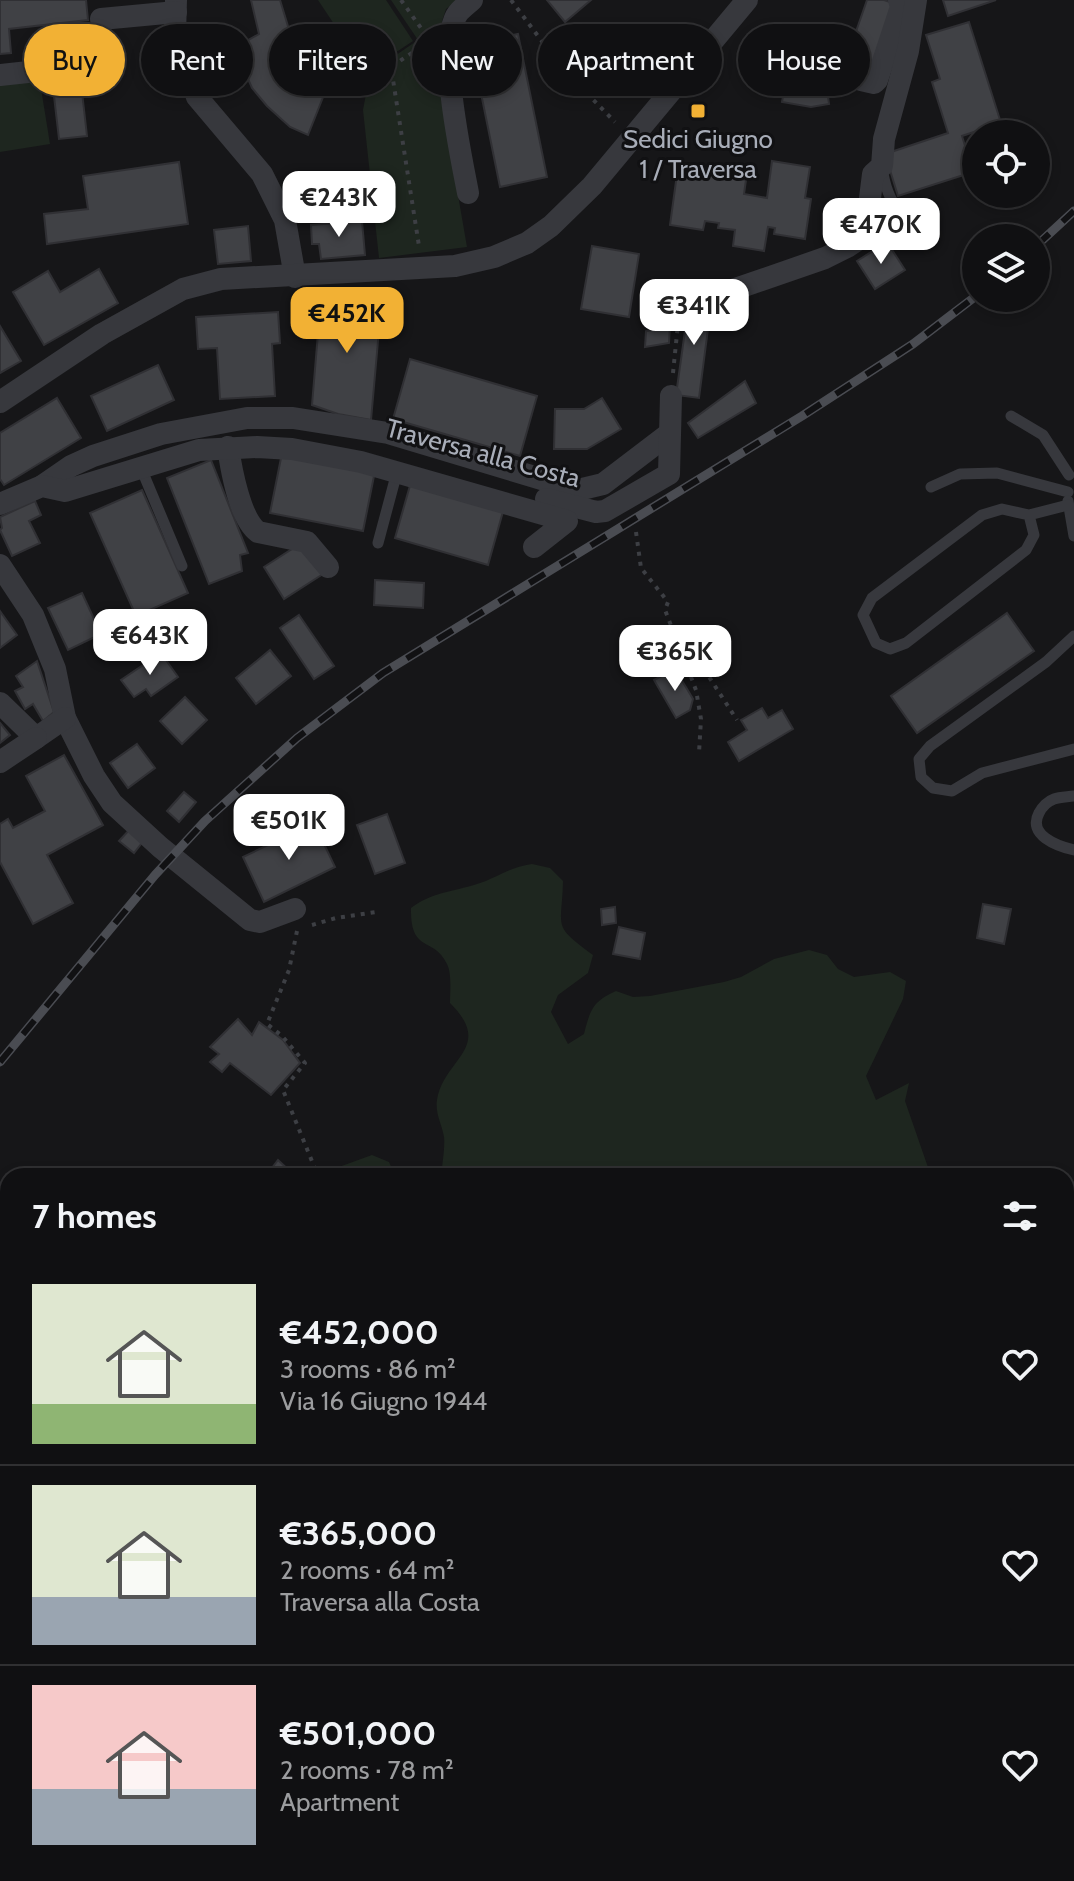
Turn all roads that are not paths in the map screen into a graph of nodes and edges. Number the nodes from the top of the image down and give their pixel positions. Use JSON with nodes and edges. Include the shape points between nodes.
{"nodes":[{"id":1,"x":472,"y":0,"type":"edge"},
{"id":2,"x":747,"y":0,"type":"edge"},
{"id":3,"x":899,"y":0,"type":"edge"},
{"id":4,"x":916,"y":0,"type":"edge"},
{"id":5,"x":176,"y":6,"type":"edge"},
{"id":6,"x":101,"y":19,"type":"dead end"},
{"id":7,"x":24,"y":72,"type":"edge"},
{"id":8,"x":0,"y":75,"type":"edge"},
{"id":9,"x":870,"y":82,"type":"edge"},
{"id":10,"x":882,"y":166,"type":"junction"},
{"id":11,"x":468,"y":193,"type":"dead end"},
{"id":12,"x":913,"y":210,"type":"dead end"},
{"id":13,"x":295,"y":277,"type":"junction"},
{"id":14,"x":681,"y":291,"type":"road end"},
{"id":15,"x":671,"y":396,"type":"road end"},
{"id":16,"x":0,"y":402,"type":"edge"},
{"id":17,"x":1011,"y":416,"type":"dead end"},
{"id":18,"x":666,"y":436,"type":"dead end"},
{"id":19,"x":228,"y":447,"type":"junction"},
{"id":20,"x":141,"y":468,"type":"junction"},
{"id":21,"x":1071,"y":470,"type":"edge"},
{"id":22,"x":397,"y":472,"type":"junction"},
{"id":23,"x":42,"y":486,"type":"junction"},
{"id":24,"x":931,"y":487,"type":"dead end"},
{"id":25,"x":1068,"y":498,"type":"junction"},
{"id":26,"x":0,"y":504,"type":"edge"},
{"id":27,"x":1029,"y":515,"type":"junction"},
{"id":28,"x":1074,"y":536,"type":"edge"},
{"id":29,"x":378,"y":543,"type":"dead end"},
{"id":30,"x":534,"y":547,"type":"dead end"},
{"id":31,"x":0,"y":565,"type":"edge"},
{"id":32,"x":182,"y":566,"type":"dead end"},
{"id":33,"x":328,"y":567,"type":"dead end"},
{"id":34,"x":1074,"y":636,"type":"edge"},
{"id":35,"x":0,"y":703,"type":"edge"},
{"id":36,"x":65,"y":718,"type":"junction"},
{"id":37,"x":36,"y":738,"type":"junction"},
{"id":38,"x":1074,"y":749,"type":"edge"},
{"id":39,"x":0,"y":762,"type":"edge"},
{"id":40,"x":1074,"y":796,"type":"edge"},
{"id":41,"x":1074,"y":850,"type":"edge"},
{"id":42,"x":296,"y":919,"type":"road end"}],
"edges":[{"from":1,"to":11,"type":"street","via":[[459,12],[451,41],[451,105]]},
{"from":2,"to":13,"type":"street","via":[[573,206],[527,243],[455,266]]},
{"from":3,"to":9,"type":"street","via":[[877,80]]},
{"from":4,"to":10,"type":"street"},
{"from":5,"to":6,"type":"street"},
{"from":5,"to":13,"type":"street","via":[[175,35],[197,97],[262,174],[285,220]]},
{"from":7,"to":8,"type":"street"},
{"from":10,"to":12,"type":"lane","via":[[895,206],[899,211]]},
{"from":10,"to":14,"type":"street","via":[[873,174],[867,222],[859,239],[847,247],[715,296]]},
{"from":13,"to":16,"type":"street","via":[[221,279],[183,289],[102,334]]},
{"from":15,"to":19,"type":"street","name":"Traversa alla Costa","via":[[669,474],[605,511],[294,437],[245,438]]},
{"from":17,"to":21,"type":"lane","via":[[1043,435]]},
{"from":18,"to":23,"type":"street","via":[[603,484],[578,490],[388,433],[293,418],[247,418],[161,434],[93,456]]},
{"from":19,"to":20,"type":"street","name":"Traversa alla Costa"},
{"from":19,"to":22,"type":"street","via":[[292,449]]},
{"from":19,"to":33,"type":"street","via":[[251,528],[307,542]]},
{"from":20,"to":23,"type":"street","name":"Traversa alla Costa","via":[[65,491]]},
{"from":20,"to":32,"type":"lane"},
{"from":21,"to":25,"type":"lane"},
{"from":22,"to":29,"type":"lane"},
{"from":22,"to":30,"type":"street","via":[[567,521]]},
{"from":23,"to":26,"type":"street","name":"Traversa alla Costa"},
{"from":24,"to":25,"type":"lane","via":[[960,474],[997,473]]},
{"from":25,"to":27,"type":"lane"},
{"from":25,"to":28,"type":"lane"},
{"from":27,"to":27,"type":"lane","via":[[1002,509],[982,515],[872,598],[863,615],[876,643],[890,649],[906,643],[1026,550],[1034,535]]},
{"from":31,"to":36,"type":"street","via":[[33,615],[55,669]]},
{"from":34,"to":38,"type":"lane","via":[[930,746],[919,759],[921,777],[933,788],[952,791],[982,773]]},
{"from":35,"to":37,"type":"street"},
{"from":36,"to":37,"type":"street"},
{"from":36,"to":42,"type":"street","via":[[112,803],[233,909],[260,922]]},
{"from":37,"to":39,"type":"street"},
{"from":40,"to":41,"type":"lane","via":[[1051,800],[1036,820],[1038,831],[1049,841]]}]}
